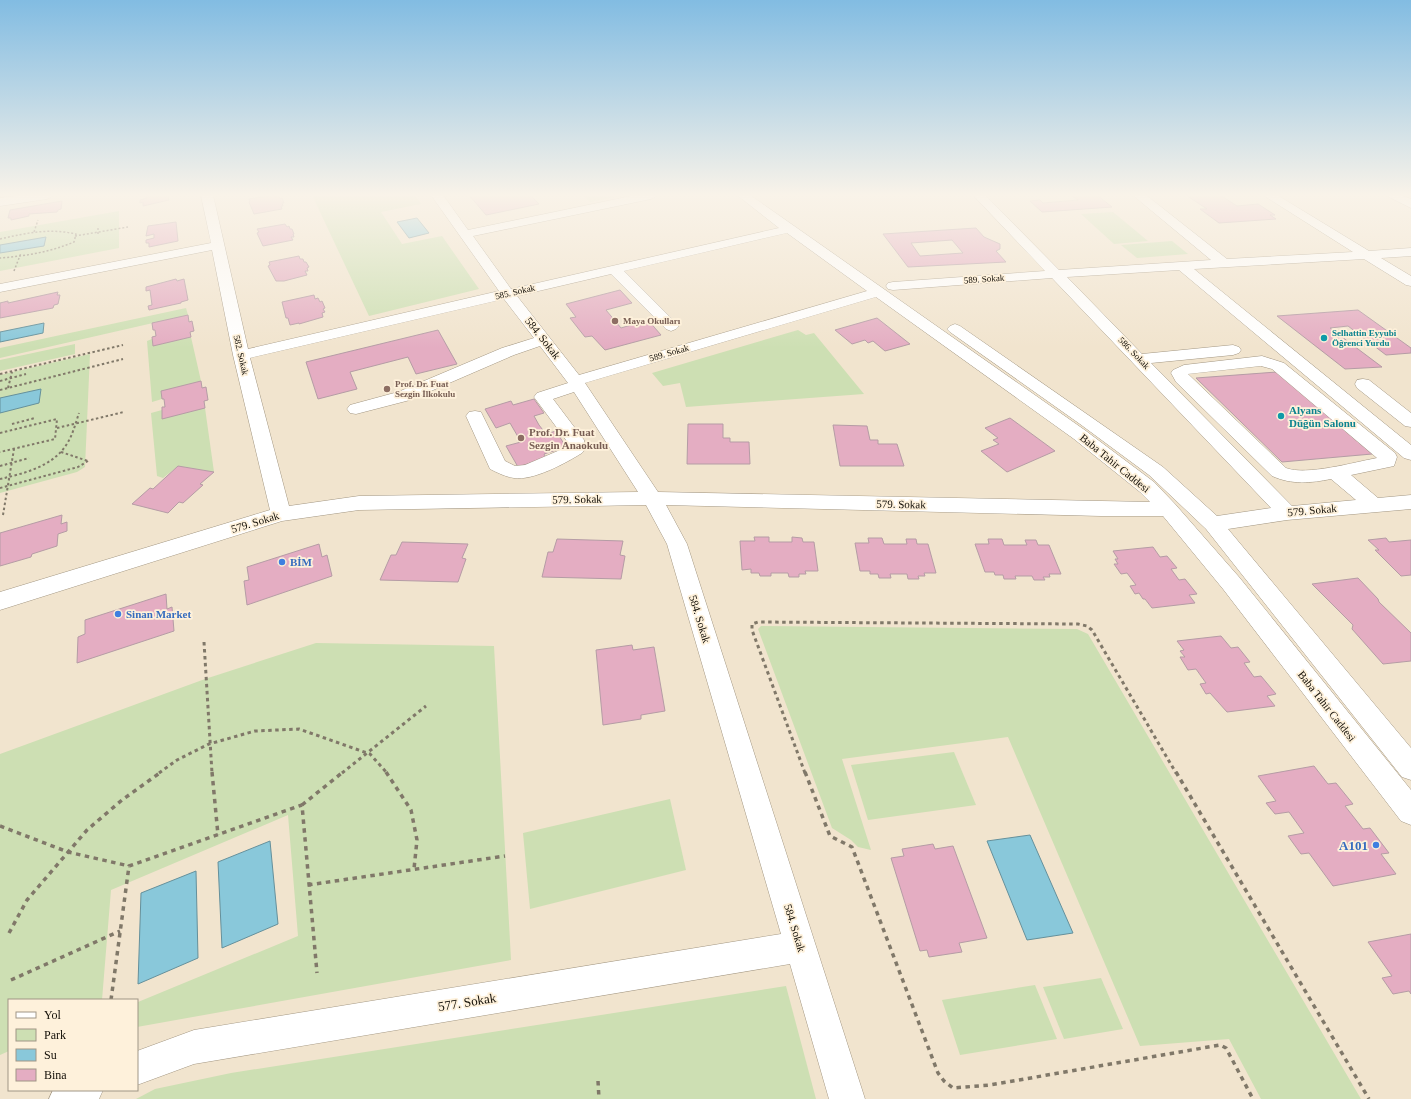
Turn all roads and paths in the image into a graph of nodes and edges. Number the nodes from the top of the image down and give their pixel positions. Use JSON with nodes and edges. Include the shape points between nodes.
{"nodes":[{"id":1,"x":61,"y":246,"type":"edge"},
{"id":2,"x":211,"y":246,"type":"edge"},
{"id":3,"x":218,"y":246,"type":"edge"},
{"id":4,"x":475,"y":246,"type":"edge"},
{"id":5,"x":715,"y":246,"type":"edge"},
{"id":6,"x":817,"y":246,"type":"edge"},
{"id":7,"x":829,"y":246,"type":"edge"},
{"id":8,"x":1029,"y":246,"type":"edge"},
{"id":9,"x":1203,"y":246,"type":"edge"},
{"id":10,"x":1354,"y":246,"type":"edge"},
{"id":11,"x":1411,"y":252,"type":"edge"},
{"id":12,"x":21,"y":255,"type":"junction"},
{"id":13,"x":1368,"y":255,"type":"junction"},
{"id":14,"x":0,"y":258,"type":"edge"},
{"id":15,"x":1223,"y":263,"type":"junction"},
{"id":16,"x":1183,"y":267,"type":"junction"},
{"id":17,"x":614,"y":270,"type":"junction"},
{"id":18,"x":14,"y":272,"type":"dead end"},
{"id":19,"x":1056,"y":274,"type":"junction"},
{"id":20,"x":1411,"y":282,"type":"edge"},
{"id":21,"x":0,"y":288,"type":"edge"},
{"id":22,"x":885,"y":289,"type":"junction"},
{"id":23,"x":508,"y":294,"type":"junction"},
{"id":24,"x":671,"y":326,"type":"dead end"},
{"id":25,"x":544,"y":340,"type":"junction"},
{"id":26,"x":123,"y":345,"type":"dead end"},
{"id":27,"x":1279,"y":345,"type":"junction"},
{"id":28,"x":241,"y":356,"type":"junction"},
{"id":29,"x":1140,"y":359,"type":"junction"},
{"id":30,"x":123,"y":360,"type":"dead end"},
{"id":31,"x":12,"y":371,"type":"junction"},
{"id":32,"x":0,"y":374,"type":"edge"},
{"id":33,"x":26,"y":374,"type":"dead end"},
{"id":34,"x":10,"y":378,"type":"junction"},
{"id":35,"x":0,"y":381,"type":"edge"},
{"id":36,"x":577,"y":383,"type":"junction"},
{"id":37,"x":1363,"y":384,"type":"dead end"},
{"id":38,"x":8,"y":388,"type":"junction"},
{"id":39,"x":0,"y":390,"type":"edge"},
{"id":40,"x":356,"y":409,"type":"dead end"},
{"id":41,"x":124,"y":412,"type":"dead end"},
{"id":42,"x":79,"y":413,"type":"dead end"},
{"id":43,"x":475,"y":416,"type":"dead end"},
{"id":44,"x":35,"y":418,"type":"dead end"},
{"id":45,"x":24,"y":421,"type":"junction"},
{"id":46,"x":1411,"y":422,"type":"edge"},
{"id":47,"x":12,"y":424,"type":"dead end"},
{"id":48,"x":75,"y":424,"type":"junction"},
{"id":49,"x":23,"y":427,"type":"junction"},
{"id":50,"x":56,"y":428,"type":"junction"},
{"id":51,"x":0,"y":433,"type":"edge"},
{"id":52,"x":14,"y":449,"type":"junction"},
{"id":53,"x":0,"y":452,"type":"edge"},
{"id":54,"x":61,"y":452,"type":"junction"},
{"id":55,"x":1411,"y":454,"type":"edge"},
{"id":56,"x":29,"y":458,"type":"dead end"},
{"id":57,"x":12,"y":463,"type":"junction"},
{"id":58,"x":0,"y":466,"type":"edge"},
{"id":59,"x":1335,"y":472,"type":"junction"},
{"id":60,"x":10,"y":476,"type":"junction"},
{"id":61,"x":0,"y":479,"type":"edge"},
{"id":62,"x":9,"y":485,"type":"junction"},
{"id":63,"x":0,"y":488,"type":"edge"},
{"id":64,"x":652,"y":498,"type":"junction"},
{"id":65,"x":1411,"y":502,"type":"edge"},
{"id":66,"x":1374,"y":505,"type":"junction"},
{"id":67,"x":1168,"y":509,"type":"junction"},
{"id":68,"x":1286,"y":512,"type":"junction"},
{"id":69,"x":281,"y":514,"type":"junction"},
{"id":70,"x":3,"y":515,"type":"dead end"},
{"id":71,"x":1213,"y":524,"type":"junction"},
{"id":72,"x":0,"y":601,"type":"edge"},
{"id":73,"x":204,"y":642,"type":"dead end"},
{"id":74,"x":426,"y":706,"type":"dead end"},
{"id":75,"x":209,"y":744,"type":"junction"},
{"id":76,"x":368,"y":753,"type":"junction"},
{"id":77,"x":1411,"y":768,"type":"edge"},
{"id":78,"x":302,"y":805,"type":"junction"},
{"id":79,"x":1411,"y":812,"type":"edge"},
{"id":80,"x":0,"y":826,"type":"edge"},
{"id":81,"x":218,"y":835,"type":"junction"},
{"id":82,"x":68,"y":852,"type":"junction"},
{"id":83,"x":505,"y":856,"type":"dead end"},
{"id":84,"x":129,"y":866,"type":"junction"},
{"id":85,"x":414,"y":869,"type":"junction"},
{"id":86,"x":308,"y":885,"type":"junction"},
{"id":87,"x":120,"y":931,"type":"junction"},
{"id":88,"x":9,"y":933,"type":"dead end"},
{"id":89,"x":800,"y":946,"type":"junction"},
{"id":90,"x":317,"y":973,"type":"dead end"},
{"id":91,"x":11,"y":980,"type":"dead end"},
{"id":92,"x":112,"y":999,"type":"edge"},
{"id":93,"x":138,"y":1068,"type":"edge"},
{"id":94,"x":598,"y":1081,"type":"dead end"},
{"id":95,"x":84,"y":1091,"type":"edge"},
{"id":96,"x":67,"y":1099,"type":"edge"},
{"id":97,"x":600,"y":1099,"type":"edge"},
{"id":98,"x":847,"y":1099,"type":"edge"},
{"id":99,"x":1253,"y":1099,"type":"edge"},
{"id":100,"x":1369,"y":1099,"type":"edge"}],
"edges":[{"from":1,"to":12,"type":"path"},
{"from":2,"to":21,"type":"street"},
{"from":3,"to":28,"type":"street","name":"582. Sokak"},
{"from":4,"to":23,"type":"street","name":"584. Sokak"},
{"from":5,"to":17,"type":"street","name":"585. Sokak"},
{"from":6,"to":22,"type":"street","name":"Baba Tahir Caddesi"},
{"from":7,"to":22,"type":"street","name":"Baba Tahir Caddesi"},
{"from":8,"to":19,"type":"street","name":"586. Sokak"},
{"from":9,"to":15,"type":"street"},
{"from":10,"to":13,"type":"street"},
{"from":11,"to":13,"type":"street","name":"589. Sokak"},
{"from":12,"to":14,"type":"path"},
{"from":12,"to":18,"type":"path"},
{"from":13,"to":15,"type":"street","name":"589. Sokak"},
{"from":13,"to":20,"type":"street"},
{"from":15,"to":16,"type":"street","name":"589. Sokak"},
{"from":16,"to":19,"type":"street","name":"589. Sokak"},
{"from":16,"to":27,"type":"street"},
{"from":17,"to":23,"type":"street","name":"585. Sokak"},
{"from":17,"to":24,"type":"street"},
{"from":19,"to":22,"type":"street","name":"589. Sokak"},
{"from":19,"to":29,"type":"street","name":"586. Sokak"},
{"from":22,"to":36,"type":"street","name":"589. Sokak"},
{"from":22,"to":67,"type":"street","name":"Baba Tahir Caddesi","via":[[1147,487]]},
{"from":22,"to":71,"type":"street","name":"Baba Tahir Caddesi","via":[[1086,420],[1156,471]]},
{"from":23,"to":25,"type":"street","name":"584. Sokak"},
{"from":23,"to":28,"type":"street","name":"585. Sokak"},
{"from":25,"to":36,"type":"street","name":"584. Sokak"},
{"from":25,"to":40,"type":"street","via":[[475,365],[404,396]]},
{"from":26,"to":31,"type":"path"},
{"from":27,"to":29,"type":"street"},
{"from":27,"to":55,"type":"street"},
{"from":28,"to":69,"type":"street","name":"582. Sokak"},
{"from":29,"to":68,"type":"street","name":"586. Sokak"},
{"from":30,"to":38,"type":"path"},
{"from":31,"to":32,"type":"path"},
{"from":31,"to":34,"type":"path"},
{"from":33,"to":34,"type":"path"},
{"from":34,"to":35,"type":"path"},
{"from":34,"to":38,"type":"path"},
{"from":36,"to":43,"type":"street","name":"589. Sokak","via":[[543,397],[575,440],[576,449],[532,469],[515,472],[497,464]]},
{"from":36,"to":64,"type":"street","name":"584. Sokak"},
{"from":37,"to":46,"type":"street"},
{"from":38,"to":39,"type":"path"},
{"from":41,"to":48,"type":"path"},
{"from":42,"to":48,"type":"path"},
{"from":44,"to":45,"type":"path"},
{"from":45,"to":47,"type":"path"},
{"from":45,"to":49,"type":"path"},
{"from":48,"to":50,"type":"path"},
{"from":48,"to":54,"type":"path","via":[[69,441]]},
{"from":49,"to":50,"type":"path","via":[[57,419]]},
{"from":49,"to":51,"type":"path"},
{"from":50,"to":52,"type":"path","via":[[54,439]]},
{"from":52,"to":53,"type":"path"},
{"from":52,"to":57,"type":"path"},
{"from":54,"to":60,"type":"path","via":[[34,469]]},
{"from":54,"to":62,"type":"path","via":[[88,461],[78,467]]},
{"from":56,"to":57,"type":"path"},
{"from":57,"to":58,"type":"path"},
{"from":57,"to":60,"type":"path"},
{"from":59,"to":59,"type":"street","via":[[1296,477],[1279,472],[1179,373],[1184,370],[1262,361],[1278,366],[1388,457],[1387,462]]},
{"from":59,"to":66,"type":"street"},
{"from":60,"to":61,"type":"path"},
{"from":60,"to":62,"type":"path"},
{"from":62,"to":63,"type":"path"},
{"from":62,"to":70,"type":"path"},
{"from":64,"to":67,"type":"street","name":"579. Sokak"},
{"from":64,"to":69,"type":"street","name":"579. Sokak","via":[[359,503]]},
{"from":64,"to":89,"type":"street","name":"584. Sokak","via":[[677,544]]},
{"from":65,"to":66,"type":"street","name":"579. Sokak"},
{"from":66,"to":68,"type":"street","name":"579. Sokak"},
{"from":67,"to":79,"type":"street","name":"Baba Tahir Caddesi","via":[[1231,583]]},
{"from":68,"to":71,"type":"street","name":"579. Sokak"},
{"from":69,"to":72,"type":"street","name":"579. Sokak"},
{"from":71,"to":77,"type":"street","name":"Baba Tahir Caddesi"},
{"from":73,"to":75,"type":"path"},
{"from":74,"to":76,"type":"path"},
{"from":75,"to":76,"type":"path","via":[[255,731],[298,729]]},
{"from":75,"to":81,"type":"path"},
{"from":75,"to":82,"type":"path","via":[[177,760],[122,800],[87,830]]},
{"from":76,"to":78,"type":"path"},
{"from":76,"to":85,"type":"path","via":[[388,774],[412,810],[417,840]]},
{"from":78,"to":81,"type":"path"},
{"from":78,"to":86,"type":"path"},
{"from":80,"to":82,"type":"path"},
{"from":81,"to":84,"type":"path"},
{"from":82,"to":84,"type":"path"},
{"from":82,"to":88,"type":"path","via":[[27,900]]},
{"from":83,"to":85,"type":"path"},
{"from":84,"to":87,"type":"path"},
{"from":85,"to":86,"type":"path"},
{"from":86,"to":90,"type":"path"},
{"from":87,"to":91,"type":"path"},
{"from":87,"to":92,"type":"path"},
{"from":89,"to":93,"type":"street","name":"577. Sokak","via":[[194,1047]]},
{"from":89,"to":98,"type":"street","name":"584. Sokak"},
{"from":94,"to":97,"type":"path"},
{"from":95,"to":96,"type":"street"},
{"from":99,"to":100,"type":"path","via":[[1226,1048],[1220,1045],[990,1085],[952,1088],[944,1081],[938,1073],[852,847],[830,836],[822,819],[752,630],[752,624],[767,621],[1087,626],[1092,630]]}]}
